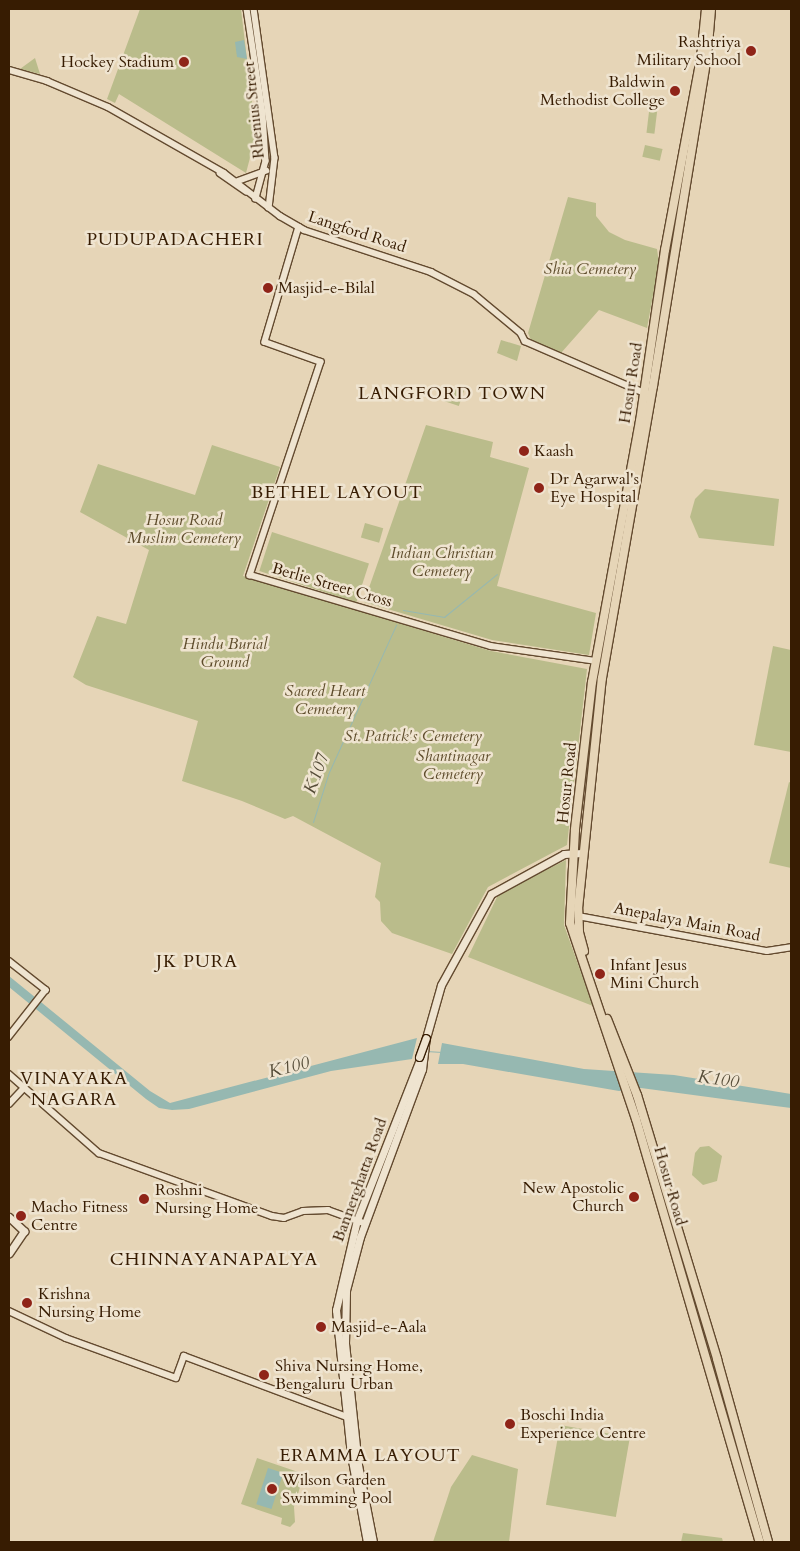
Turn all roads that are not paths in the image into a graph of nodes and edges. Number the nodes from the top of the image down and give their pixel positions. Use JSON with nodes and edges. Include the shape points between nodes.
{"nodes":[{"id":1,"x":247,"y":9,"type":"edge"},
{"id":2,"x":254,"y":9,"type":"edge"},
{"id":3,"x":706,"y":9,"type":"edge"},
{"id":4,"x":711,"y":9,"type":"edge"},
{"id":5,"x":9,"y":70,"type":"edge"},
{"id":6,"x":264,"y":171,"type":"junction"},
{"id":7,"x":273,"y":172,"type":"junction"},
{"id":8,"x":220,"y":173,"type":"junction"},
{"id":9,"x":238,"y":181,"type":"junction"},
{"id":10,"x":246,"y":191,"type":"junction"},
{"id":11,"x":256,"y":199,"type":"junction"},
{"id":12,"x":269,"y":208,"type":"junction"},
{"id":13,"x":299,"y":228,"type":"junction"},
{"id":14,"x":648,"y":394,"type":"junction"},
{"id":15,"x":596,"y":661,"type":"junction"},
{"id":16,"x":578,"y":852,"type":"junction"},
{"id":17,"x":578,"y":916,"type":"junction"},
{"id":18,"x":791,"y":947,"type":"edge"},
{"id":19,"x":9,"y":961,"type":"edge"},
{"id":20,"x":9,"y":1037,"type":"edge"},
{"id":21,"x":420,"y":1058,"type":"junction"},
{"id":22,"x":9,"y":1074,"type":"edge"},
{"id":23,"x":24,"y":1088,"type":"junction"},
{"id":24,"x":9,"y":1104,"type":"edge"},
{"id":25,"x":9,"y":1217,"type":"edge"},
{"id":26,"x":357,"y":1220,"type":"junction"},
{"id":27,"x":364,"y":1223,"type":"junction"},
{"id":28,"x":9,"y":1253,"type":"edge"},
{"id":29,"x":9,"y":1311,"type":"edge"},
{"id":30,"x":350,"y":1418,"type":"junction"},
{"id":31,"x":367,"y":1542,"type":"edge"},
{"id":32,"x":373,"y":1542,"type":"edge"},
{"id":33,"x":760,"y":1542,"type":"edge"},
{"id":34,"x":768,"y":1542,"type":"edge"}],
"edges":[{"from":1,"to":6,"type":"street","name":"Rhenius Street","via":[[263,114]]},
{"from":2,"to":7,"type":"street","name":"Rhenius Street","via":[[270,114]]},
{"from":3,"to":14,"type":"main road","name":"Hosur Road","via":[[701,58],[665,250]]},
{"from":4,"to":14,"type":"main road","name":"Hosur Road","via":[[707,57]]},
{"from":5,"to":8,"type":"street","name":"Langford Road","via":[[47,81],[108,106]]},
{"from":6,"to":7,"type":"street"},
{"from":6,"to":9,"type":"street","via":[[251,179]]},
{"from":6,"to":11,"type":"street","name":"Rhenius Street"},
{"from":7,"to":12,"type":"street","name":"Rhenius Street"},
{"from":8,"to":9,"type":"street","name":"Langford Road"},
{"from":8,"to":10,"type":"street"},
{"from":9,"to":10,"type":"street","name":"Langford Road"},
{"from":10,"to":11,"type":"street","name":"Langford Road"},
{"from":11,"to":12,"type":"street","name":"Langford Road"},
{"from":12,"to":13,"type":"street","name":"Langford Road"},
{"from":13,"to":14,"type":"street","name":"Langford Road","via":[[436,274],[474,294],[521,333],[525,341]]},
{"from":13,"to":15,"type":"street","name":"Berlie Street Cross","via":[[265,342],[321,362],[250,575],[491,646]]},
{"from":14,"to":15,"type":"main road","name":"Hosur Road"},
{"from":14,"to":16,"type":"main road","name":"Hosur Road","via":[[602,678]]},
{"from":15,"to":16,"type":"main road","name":"Hosur Road"},
{"from":16,"to":17,"type":"main road","name":"Hosur Road"},
{"from":16,"to":21,"type":"main road","name":"Bannerghatta Road","bridge":true,"via":[[564,854],[490,894],[442,985]]},
{"from":16,"to":33,"type":"main road","name":"Hosur Road","via":[[570,923],[639,1128]]},
{"from":17,"to":18,"type":"street","name":"Anepalaya Main Road","via":[[767,951]]},
{"from":17,"to":34,"type":"main road","name":"Hosur Road","via":[[587,960],[615,1043],[637,1095],[718,1359]]},
{"from":19,"to":20,"type":"street","via":[[46,990]]},
{"from":21,"to":26,"type":"main road","name":"Bannerghatta Road"},
{"from":21,"to":27,"type":"main road","name":"Bannerghatta Road"},
{"from":22,"to":23,"type":"street"},
{"from":23,"to":24,"type":"street"},
{"from":23,"to":26,"type":"street","via":[[99,1153],[272,1216],[284,1218],[303,1211],[328,1210]]},
{"from":25,"to":28,"type":"main road","via":[[24,1231]]},
{"from":26,"to":27,"type":"street"},
{"from":26,"to":30,"type":"main road","name":"Bannerghatta Road","via":[[336,1310]]},
{"from":27,"to":30,"type":"main road","name":"Bannerghatta Road","via":[[345,1300]]},
{"from":29,"to":30,"type":"street","via":[[21,1320],[176,1378],[184,1356]]},
{"from":30,"to":31,"type":"main road","name":"Bannerghatta Road","via":[[360,1516]]},
{"from":30,"to":32,"type":"main road","name":"Bannerghatta Road"}]}
